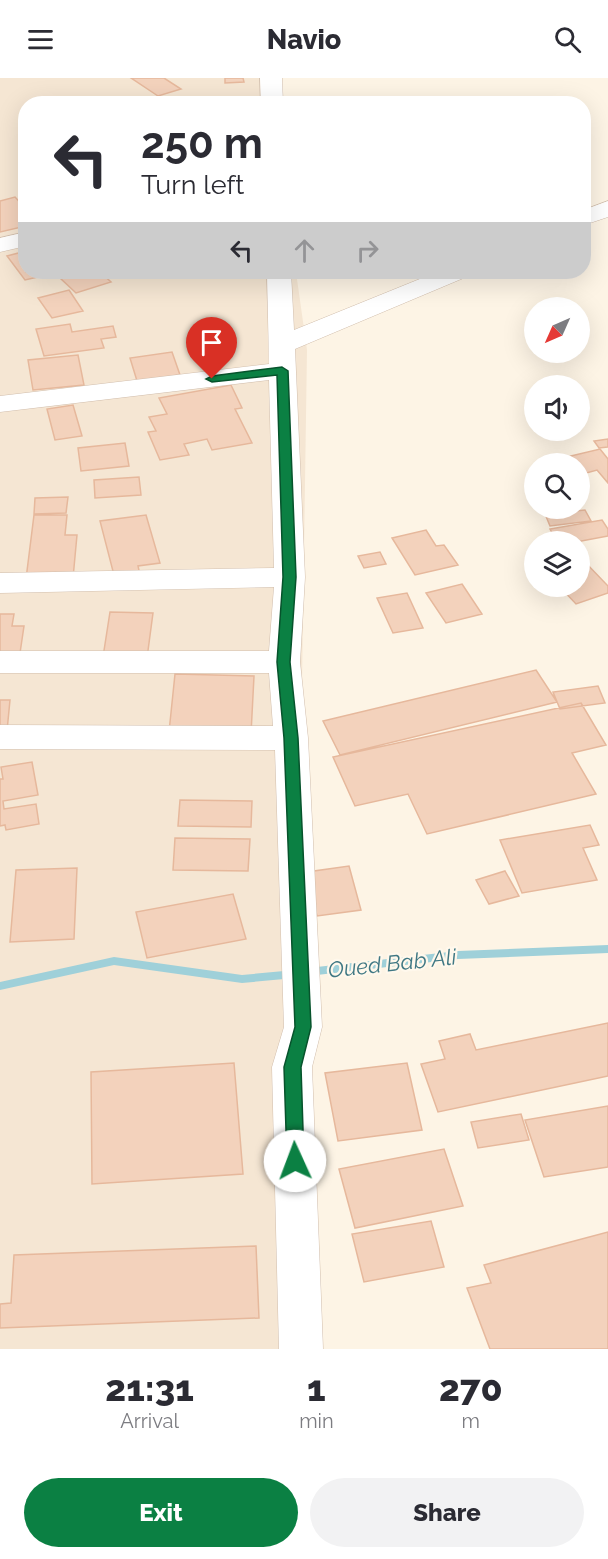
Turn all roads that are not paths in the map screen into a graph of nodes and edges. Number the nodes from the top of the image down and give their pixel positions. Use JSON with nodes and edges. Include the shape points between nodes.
{"nodes":[{"id":1,"x":271,"y":78,"type":"edge"},
{"id":2,"x":272,"y":96,"type":"edge"},
{"id":3,"x":608,"y":208,"type":"edge"},
{"id":4,"x":591,"y":215,"type":"edge"},
{"id":5,"x":18,"y":241,"type":"edge"},
{"id":6,"x":0,"y":245,"type":"edge"},
{"id":7,"x":279,"y":279,"type":"edge"},
{"id":8,"x":443,"y":279,"type":"edge"},
{"id":9,"x":282,"y":358,"type":"junction"},
{"id":10,"x":0,"y":404,"type":"edge"},
{"id":11,"x":290,"y":577,"type":"junction"},
{"id":12,"x":0,"y":583,"type":"edge"},
{"id":13,"x":0,"y":662,"type":"edge"},
{"id":14,"x":284,"y":662,"type":"junction"},
{"id":15,"x":0,"y":737,"type":"edge"},
{"id":16,"x":291,"y":738,"type":"junction"},
{"id":17,"x":301,"y":1349,"type":"edge"}],
"edges":[{"from":1,"to":2,"type":"street"},
{"from":3,"to":4,"type":"street"},
{"from":5,"to":6,"type":"street"},
{"from":7,"to":9,"type":"street"},
{"from":8,"to":9,"type":"street"},
{"from":9,"to":10,"type":"street"},
{"from":9,"to":11,"type":"street"},
{"from":11,"to":12,"type":"street"},
{"from":11,"to":14,"type":"street"},
{"from":13,"to":14,"type":"street"},
{"from":14,"to":16,"type":"street"},
{"from":15,"to":16,"type":"street"},
{"from":16,"to":17,"type":"street","via":[[303,1027],[292,1067]]}]}
